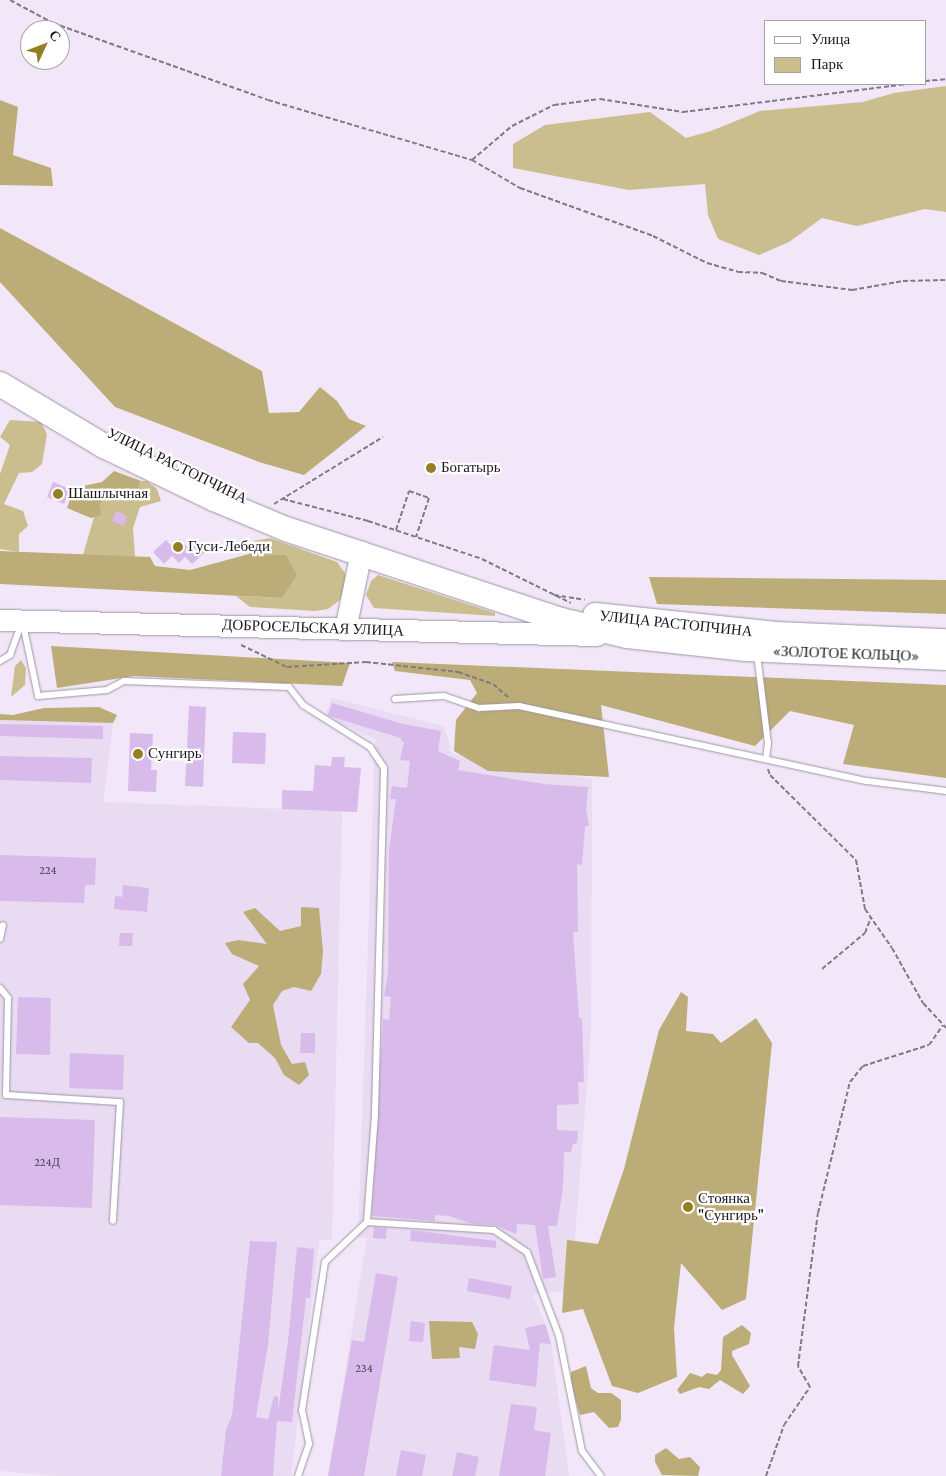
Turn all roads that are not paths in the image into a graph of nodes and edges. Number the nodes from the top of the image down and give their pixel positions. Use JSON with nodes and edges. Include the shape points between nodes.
{"nodes":[{"id":1,"x":0,"y":367,"type":"edge"},
{"id":2,"x":0,"y":384,"type":"edge"},
{"id":3,"x":361,"y":552,"type":"junction"},
{"id":4,"x":490,"y":596,"type":"junction"},
{"id":5,"x":0,"y":620,"type":"edge"},
{"id":6,"x":22,"y":622,"type":"junction"},
{"id":7,"x":345,"y":629,"type":"junction"},
{"id":8,"x":484,"y":633,"type":"junction"},
{"id":9,"x":627,"y":636,"type":"junction"},
{"id":10,"x":863,"y":638,"type":"joint"},
{"id":11,"x":946,"y":641,"type":"edge"},
{"id":12,"x":757,"y":650,"type":"junction"},
{"id":13,"x":946,"y":658,"type":"edge"},
{"id":14,"x":0,"y":661,"type":"edge"},
{"id":15,"x":395,"y":699,"type":"dead end"},
{"id":16,"x":766,"y":759,"type":"junction"},
{"id":17,"x":946,"y":791,"type":"edge"},
{"id":18,"x":3,"y":925,"type":"dead end"},
{"id":19,"x":0,"y":939,"type":"edge"},
{"id":20,"x":0,"y":988,"type":"edge"},
{"id":21,"x":3,"y":1095,"type":"edge"},
{"id":22,"x":113,"y":1222,"type":"dead end"},
{"id":23,"x":367,"y":1222,"type":"junction"},
{"id":24,"x":298,"y":1476,"type":"edge"},
{"id":25,"x":601,"y":1476,"type":"edge"}],
"edges":[{"from":1,"to":3,"type":"highway","name":"УЛИЦА РАСТОПЧИНА","via":[[111,434],[274,504]]},
{"from":2,"to":3,"type":"highway","name":"УЛИЦА РАСТОПЧИНА","via":[[74,430],[163,476],[286,529]]},
{"from":3,"to":4,"type":"highway","name":"УЛИЦА РАСТОПЧИНА"},
{"from":3,"to":7,"type":"main road"},
{"from":4,"to":8,"type":"main road","via":[[499,611],[498,620]]},
{"from":4,"to":9,"type":"highway","name":"УЛИЦА РАСТОПЧИНА"},
{"from":4,"to":10,"type":"highway","name":"УЛИЦА РАСТОПЧИНА","via":[[694,628]]},
{"from":5,"to":6,"type":"main road","name":"ДОБРОСЕЛЬСКАЯ УЛИЦА"},
{"from":6,"to":7,"type":"main road","name":"ДОБРОСЕЛЬСКАЯ УЛИЦА"},
{"from":6,"to":14,"type":"lane","via":[[10,655]]},
{"from":6,"to":23,"type":"lane","via":[[38,696],[107,690],[124,681],[290,687],[303,705],[370,747],[384,768],[375,1115]]},
{"from":7,"to":8,"type":"main road","name":"ДОБРОСЕЛЬСКАЯ УЛИЦА"},
{"from":8,"to":9,"type":"main road","name":"ДОБРОСЕЛЬСКАЯ УЛИЦА"},
{"from":9,"to":12,"type":"highway","name":"«ЗОЛОТОЕ КОЛЬЦО»"},
{"from":10,"to":11,"type":"highway","name":"«ЗОЛОТОЕ КОЛЬЦО»"},
{"from":12,"to":13,"type":"highway","name":"«ЗОЛОТОЕ КОЛЬЦО»"},
{"from":12,"to":16,"type":"lane","via":[[768,743]]},
{"from":15,"to":16,"type":"lane","via":[[444,696],[479,708],[519,706]]},
{"from":16,"to":17,"type":"lane","via":[[867,781]]},
{"from":18,"to":19,"type":"lane"},
{"from":20,"to":21,"type":"lane","via":[[8,998]]},
{"from":21,"to":22,"type":"lane","via":[[120,1102]]},
{"from":23,"to":24,"type":"lane","via":[[325,1262],[302,1410],[309,1444]]},
{"from":23,"to":25,"type":"lane","via":[[494,1230],[527,1252],[559,1336],[582,1451]]}]}
